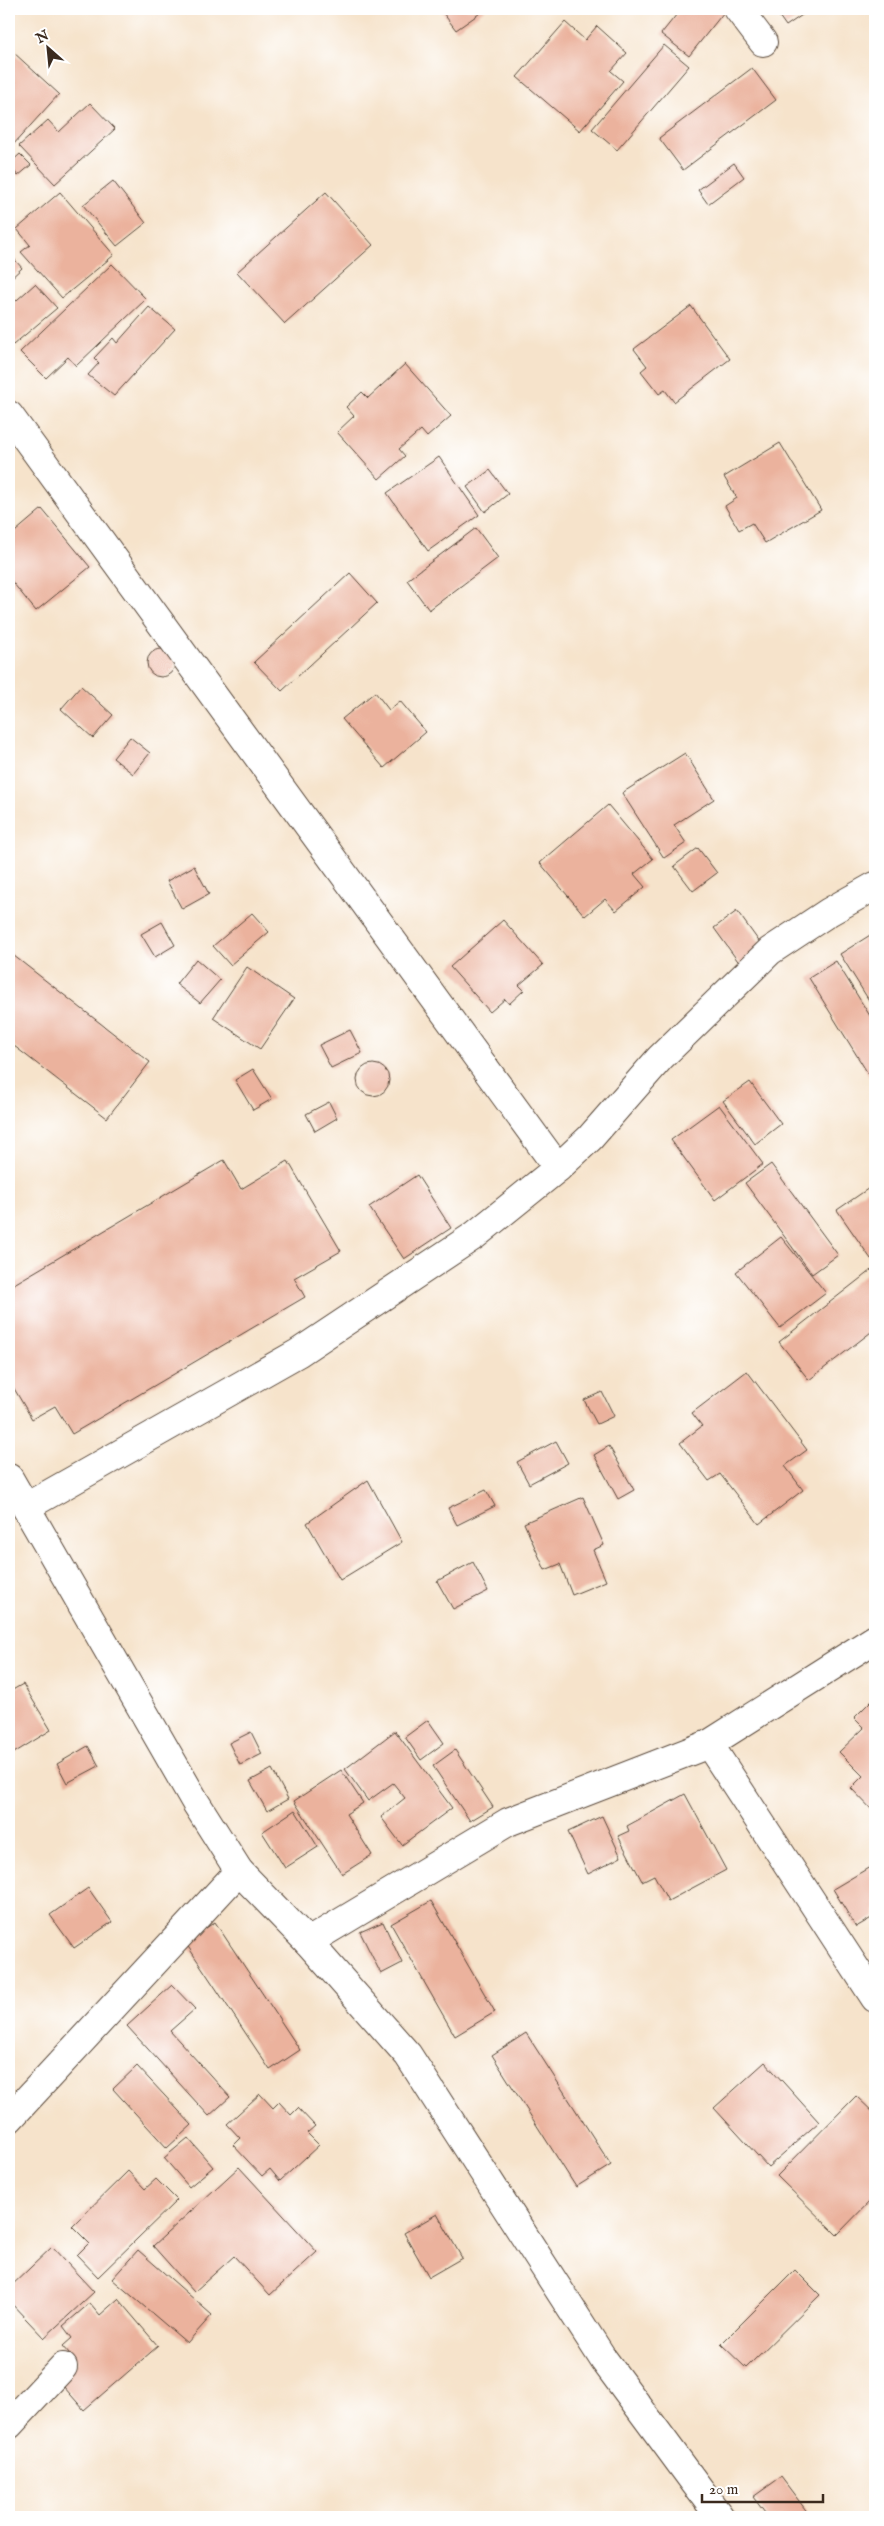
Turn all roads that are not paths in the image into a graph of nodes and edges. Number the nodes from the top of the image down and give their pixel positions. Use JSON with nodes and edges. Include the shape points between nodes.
{"nodes":[{"id":1,"x":738,"y":9,"type":"edge"},
{"id":2,"x":763,"y":42,"type":"dead end"},
{"id":3,"x":9,"y":415,"type":"edge"},
{"id":4,"x":875,"y":886,"type":"edge"},
{"id":5,"x":558,"y":1168,"type":"junction"},
{"id":6,"x":9,"y":1478,"type":"edge"},
{"id":7,"x":26,"y":1507,"type":"junction"},
{"id":8,"x":875,"y":1639,"type":"edge"},
{"id":9,"x":709,"y":1744,"type":"junction"},
{"id":10,"x":239,"y":1871,"type":"junction"},
{"id":11,"x":308,"y":1942,"type":"junction"},
{"id":12,"x":875,"y":1998,"type":"edge"},
{"id":13,"x":9,"y":2120,"type":"edge"},
{"id":14,"x":63,"y":2368,"type":"dead end"},
{"id":15,"x":9,"y":2425,"type":"edge"},
{"id":16,"x":720,"y":2517,"type":"edge"}],
"edges":[{"from":1,"to":2,"type":"street"},
{"from":3,"to":5,"type":"street"},
{"from":4,"to":5,"type":"street","via":[[828,912],[770,951],[660,1058],[590,1138]]},
{"from":5,"to":7,"type":"street","via":[[475,1235],[298,1353]]},
{"from":6,"to":7,"type":"street"},
{"from":7,"to":10,"type":"street","via":[[196,1803]]},
{"from":8,"to":9,"type":"street"},
{"from":9,"to":11,"type":"street","via":[[508,1822]]},
{"from":9,"to":12,"type":"street"},
{"from":10,"to":11,"type":"street"},
{"from":10,"to":13,"type":"street"},
{"from":11,"to":16,"type":"street","via":[[408,2055],[604,2360]]},
{"from":14,"to":15,"type":"street"}]}
